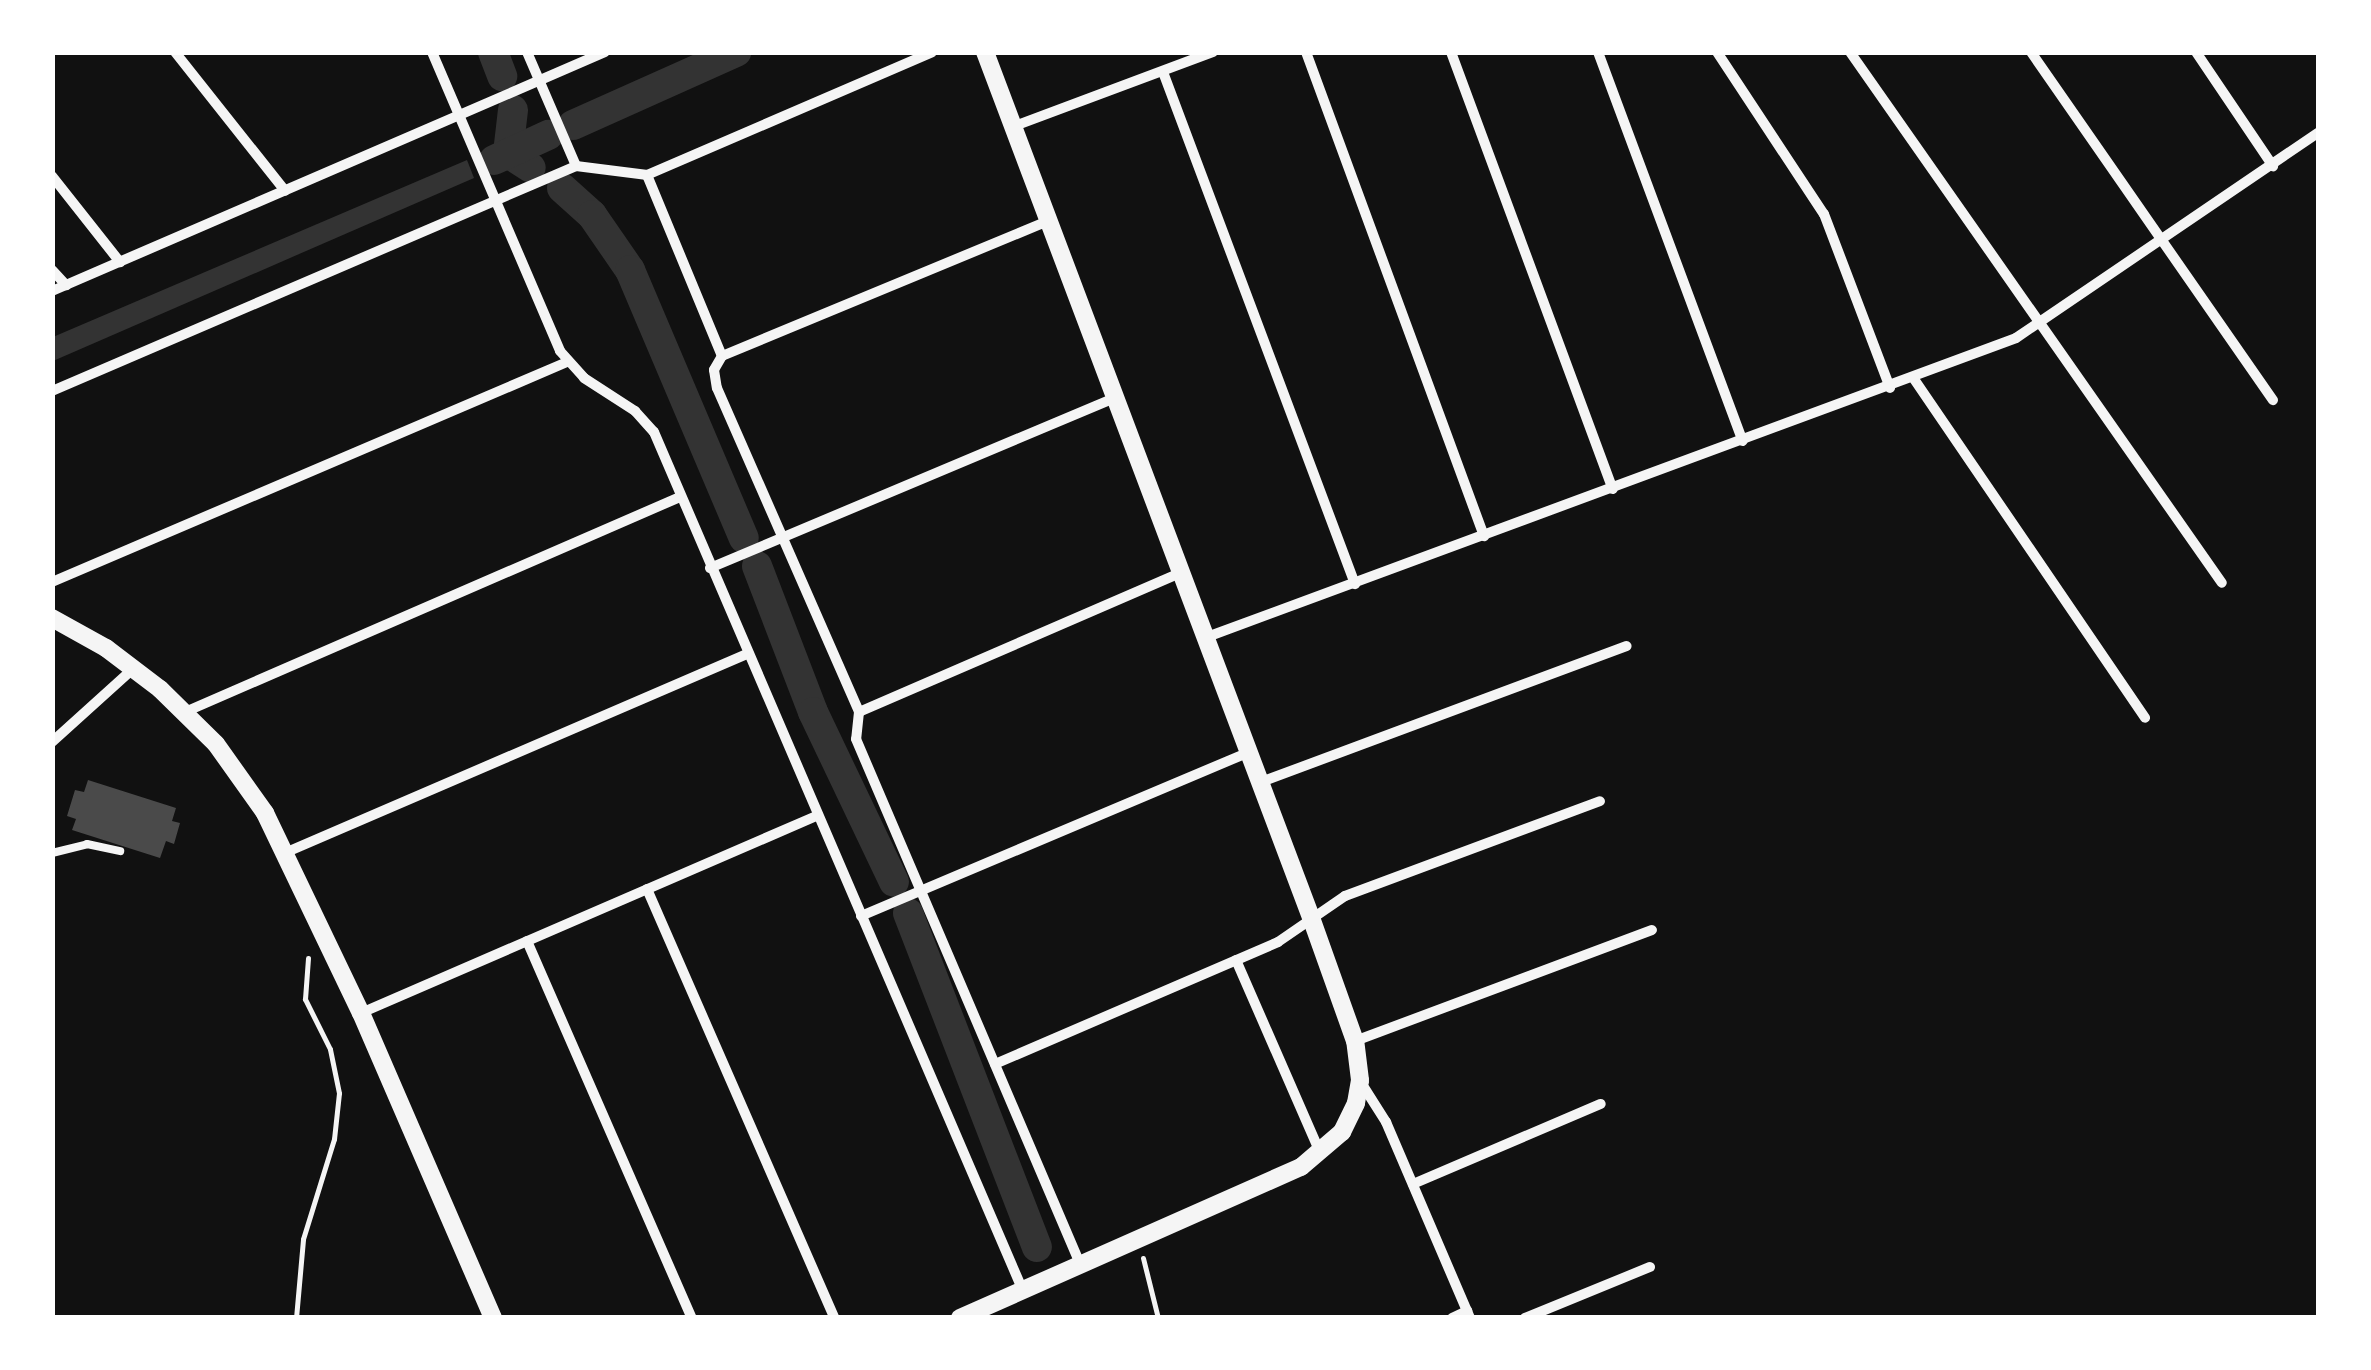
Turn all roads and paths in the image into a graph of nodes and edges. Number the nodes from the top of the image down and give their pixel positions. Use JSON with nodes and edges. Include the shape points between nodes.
{"nodes":[{"id":1,"x":174,"y":52,"type":"edge"},
{"id":2,"x":432,"y":52,"type":"edge"},
{"id":3,"x":527,"y":52,"type":"edge"},
{"id":4,"x":604,"y":52,"type":"edge"},
{"id":5,"x":932,"y":52,"type":"edge"},
{"id":6,"x":984,"y":52,"type":"edge"},
{"id":7,"x":1213,"y":52,"type":"edge"},
{"id":8,"x":1306,"y":52,"type":"edge"},
{"id":9,"x":1450,"y":52,"type":"edge"},
{"id":10,"x":1598,"y":52,"type":"edge"},
{"id":11,"x":1717,"y":52,"type":"edge"},
{"id":12,"x":1850,"y":52,"type":"edge"},
{"id":13,"x":2031,"y":52,"type":"edge"},
{"id":14,"x":2196,"y":52,"type":"edge"},
{"id":15,"x":1163,"y":72,"type":"junction"},
{"id":16,"x":539,"y":80,"type":"junction"},
{"id":17,"x":460,"y":116,"type":"junction"},
{"id":18,"x":1012,"y":127,"type":"junction"},
{"id":19,"x":2318,"y":134,"type":"edge"},
{"id":20,"x":576,"y":166,"type":"junction"},
{"id":21,"x":2273,"y":166,"type":"junction"},
{"id":22,"x":647,"y":175,"type":"junction"},
{"id":23,"x":52,"y":176,"type":"edge"},
{"id":24,"x":286,"y":191,"type":"junction"},
{"id":25,"x":495,"y":199,"type":"junction"},
{"id":26,"x":1048,"y":220,"type":"junction"},
{"id":27,"x":2162,"y":242,"type":"junction"},
{"id":28,"x":120,"y":262,"type":"junction"},
{"id":29,"x":52,"y":270,"type":"edge"},
{"id":30,"x":66,"y":285,"type":"junction"},
{"id":31,"x":52,"y":292,"type":"edge"},
{"id":32,"x":2038,"y":326,"type":"junction"},
{"id":33,"x":722,"y":356,"type":"junction"},
{"id":34,"x":567,"y":362,"type":"junction"},
{"id":35,"x":1914,"y":379,"type":"junction"},
{"id":36,"x":1890,"y":388,"type":"junction"},
{"id":37,"x":52,"y":391,"type":"edge"},
{"id":38,"x":1116,"y":397,"type":"junction"},
{"id":39,"x":2273,"y":400,"type":"dead end"},
{"id":40,"x":1744,"y":441,"type":"junction"},
{"id":41,"x":1613,"y":489,"type":"junction"},
{"id":42,"x":680,"y":496,"type":"junction"},
{"id":43,"x":1484,"y":536,"type":"junction"},
{"id":44,"x":782,"y":538,"type":"junction"},
{"id":45,"x":710,"y":568,"type":"junction"},
{"id":46,"x":1182,"y":572,"type":"junction"},
{"id":47,"x":52,"y":582,"type":"edge"},
{"id":48,"x":2222,"y":583,"type":"dead end"},
{"id":49,"x":1355,"y":584,"type":"junction"},
{"id":50,"x":52,"y":618,"type":"edge"},
{"id":51,"x":1207,"y":637,"type":"junction"},
{"id":52,"x":1626,"y":646,"type":"dead end"},
{"id":53,"x":748,"y":654,"type":"junction"},
{"id":54,"x":134,"y":668,"type":"junction"},
{"id":55,"x":185,"y":712,"type":"junction"},
{"id":56,"x":859,"y":712,"type":"junction"},
{"id":57,"x":2144,"y":718,"type":"dead end"},
{"id":58,"x":52,"y":742,"type":"edge"},
{"id":59,"x":1250,"y":752,"type":"junction"},
{"id":60,"x":1261,"y":782,"type":"junction"},
{"id":61,"x":1600,"y":802,"type":"dead end"},
{"id":62,"x":818,"y":815,"type":"junction"},
{"id":63,"x":120,"y":851,"type":"dead end"},
{"id":64,"x":287,"y":852,"type":"junction"},
{"id":65,"x":52,"y":853,"type":"edge"},
{"id":66,"x":646,"y":889,"type":"junction"},
{"id":67,"x":920,"y":890,"type":"junction"},
{"id":68,"x":861,"y":916,"type":"junction"},
{"id":69,"x":1312,"y":920,"type":"junction"},
{"id":70,"x":322,"y":930,"type":"junction"},
{"id":71,"x":1652,"y":930,"type":"dead end"},
{"id":72,"x":527,"y":940,"type":"junction"},
{"id":73,"x":1236,"y":960,"type":"junction"},
{"id":74,"x":361,"y":1013,"type":"junction"},
{"id":75,"x":1355,"y":1041,"type":"junction"},
{"id":76,"x":995,"y":1064,"type":"junction"},
{"id":77,"x":1360,"y":1080,"type":"junction"},
{"id":78,"x":1600,"y":1104,"type":"dead end"},
{"id":79,"x":1321,"y":1154,"type":"junction"},
{"id":80,"x":1412,"y":1184,"type":"junction"},
{"id":81,"x":1138,"y":1240,"type":"junction"},
{"id":82,"x":1080,"y":1266,"type":"junction"},
{"id":83,"x":1650,"y":1267,"type":"dead end"},
{"id":84,"x":1023,"y":1291,"type":"junction"},
{"id":85,"x":1469,"y":1314,"type":"edge"},
{"id":86,"x":296,"y":1318,"type":"edge"},
{"id":87,"x":493,"y":1318,"type":"edge"},
{"id":88,"x":692,"y":1318,"type":"edge"},
{"id":89,"x":834,"y":1318,"type":"edge"},
{"id":90,"x":960,"y":1318,"type":"edge"},
{"id":91,"x":1158,"y":1318,"type":"edge"},
{"id":92,"x":1452,"y":1318,"type":"edge"},
{"id":93,"x":1525,"y":1318,"type":"edge"}],
"edges":[{"from":1,"to":24,"type":"street"},
{"from":2,"to":17,"type":"street"},
{"from":3,"to":16,"type":"street"},
{"from":4,"to":16,"type":"street"},
{"from":5,"to":22,"type":"street"},
{"from":6,"to":18,"type":"street"},
{"from":7,"to":15,"type":"street"},
{"from":8,"to":43,"type":"street"},
{"from":9,"to":41,"type":"street"},
{"from":10,"to":40,"type":"street"},
{"from":11,"to":36,"type":"street","via":[[1824,214]]},
{"from":12,"to":32,"type":"street"},
{"from":13,"to":27,"type":"street"},
{"from":14,"to":21,"type":"street"},
{"from":15,"to":18,"type":"street"},
{"from":15,"to":49,"type":"street"},
{"from":16,"to":17,"type":"street"},
{"from":16,"to":20,"type":"street"},
{"from":17,"to":24,"type":"street"},
{"from":17,"to":25,"type":"street"},
{"from":18,"to":26,"type":"street"},
{"from":19,"to":21,"type":"street"},
{"from":20,"to":22,"type":"street"},
{"from":20,"to":25,"type":"street"},
{"from":21,"to":27,"type":"street"},
{"from":22,"to":33,"type":"street"},
{"from":23,"to":28,"type":"street"},
{"from":24,"to":28,"type":"street"},
{"from":25,"to":34,"type":"street"},
{"from":25,"to":37,"type":"street"},
{"from":26,"to":33,"type":"street"},
{"from":26,"to":38,"type":"street"},
{"from":27,"to":32,"type":"street"},
{"from":27,"to":39,"type":"street"},
{"from":28,"to":30,"type":"street"},
{"from":29,"to":30,"type":"street"},
{"from":30,"to":31,"type":"street"},
{"from":32,"to":35,"type":"street"},
{"from":32,"to":48,"type":"street"},
{"from":33,"to":44,"type":"street","via":[[714,370],[716,388]]},
{"from":34,"to":42,"type":"street","via":[[648,424]]},
{"from":34,"to":47,"type":"street"},
{"from":35,"to":36,"type":"street"},
{"from":35,"to":57,"type":"street"},
{"from":36,"to":40,"type":"street"},
{"from":38,"to":44,"type":"street"},
{"from":38,"to":46,"type":"street"},
{"from":40,"to":41,"type":"street"},
{"from":41,"to":43,"type":"street"},
{"from":42,"to":45,"type":"street"},
{"from":42,"to":55,"type":"street"},
{"from":43,"to":49,"type":"street"},
{"from":44,"to":45,"type":"street"},
{"from":44,"to":56,"type":"street"},
{"from":45,"to":53,"type":"street"},
{"from":46,"to":51,"type":"street"},
{"from":46,"to":56,"type":"street"},
{"from":49,"to":51,"type":"street"},
{"from":50,"to":54,"type":"street"},
{"from":51,"to":59,"type":"street"},
{"from":52,"to":60,"type":"street"},
{"from":53,"to":62,"type":"street"},
{"from":53,"to":64,"type":"street"},
{"from":54,"to":55,"type":"street"},
{"from":54,"to":58,"type":"street"},
{"from":55,"to":64,"type":"street","via":[[240,776]]},
{"from":56,"to":67,"type":"street","via":[[856,739]]},
{"from":59,"to":60,"type":"street"},
{"from":59,"to":67,"type":"street"},
{"from":60,"to":69,"type":"street"},
{"from":61,"to":69,"type":"street","via":[[1345,896]]},
{"from":62,"to":66,"type":"street"},
{"from":62,"to":68,"type":"street"},
{"from":63,"to":65,"type":"lane","via":[[87,844]]},
{"from":64,"to":70,"type":"street"},
{"from":66,"to":72,"type":"street"},
{"from":66,"to":89,"type":"street"},
{"from":67,"to":68,"type":"street"},
{"from":67,"to":76,"type":"street"},
{"from":68,"to":84,"type":"street"},
{"from":69,"to":73,"type":"street"},
{"from":69,"to":75,"type":"street"},
{"from":70,"to":74,"type":"street"},
{"from":70,"to":86,"type":"path","via":[[308,958],[305,998],[336,1071],[338,1116],[304,1239]]},
{"from":71,"to":75,"type":"street"},
{"from":72,"to":74,"type":"street"},
{"from":72,"to":88,"type":"street"},
{"from":73,"to":76,"type":"street"},
{"from":73,"to":79,"type":"street"},
{"from":74,"to":87,"type":"street"},
{"from":75,"to":77,"type":"street"},
{"from":76,"to":82,"type":"street"},
{"from":77,"to":79,"type":"street","via":[[1350,1120]]},
{"from":77,"to":80,"type":"street"},
{"from":78,"to":80,"type":"street"},
{"from":79,"to":81,"type":"street"},
{"from":80,"to":85,"type":"street"},
{"from":81,"to":82,"type":"street"},
{"from":81,"to":91,"type":"path"},
{"from":82,"to":84,"type":"street"},
{"from":83,"to":93,"type":"street"},
{"from":84,"to":90,"type":"street"},
{"from":85,"to":92,"type":"street"}]}
